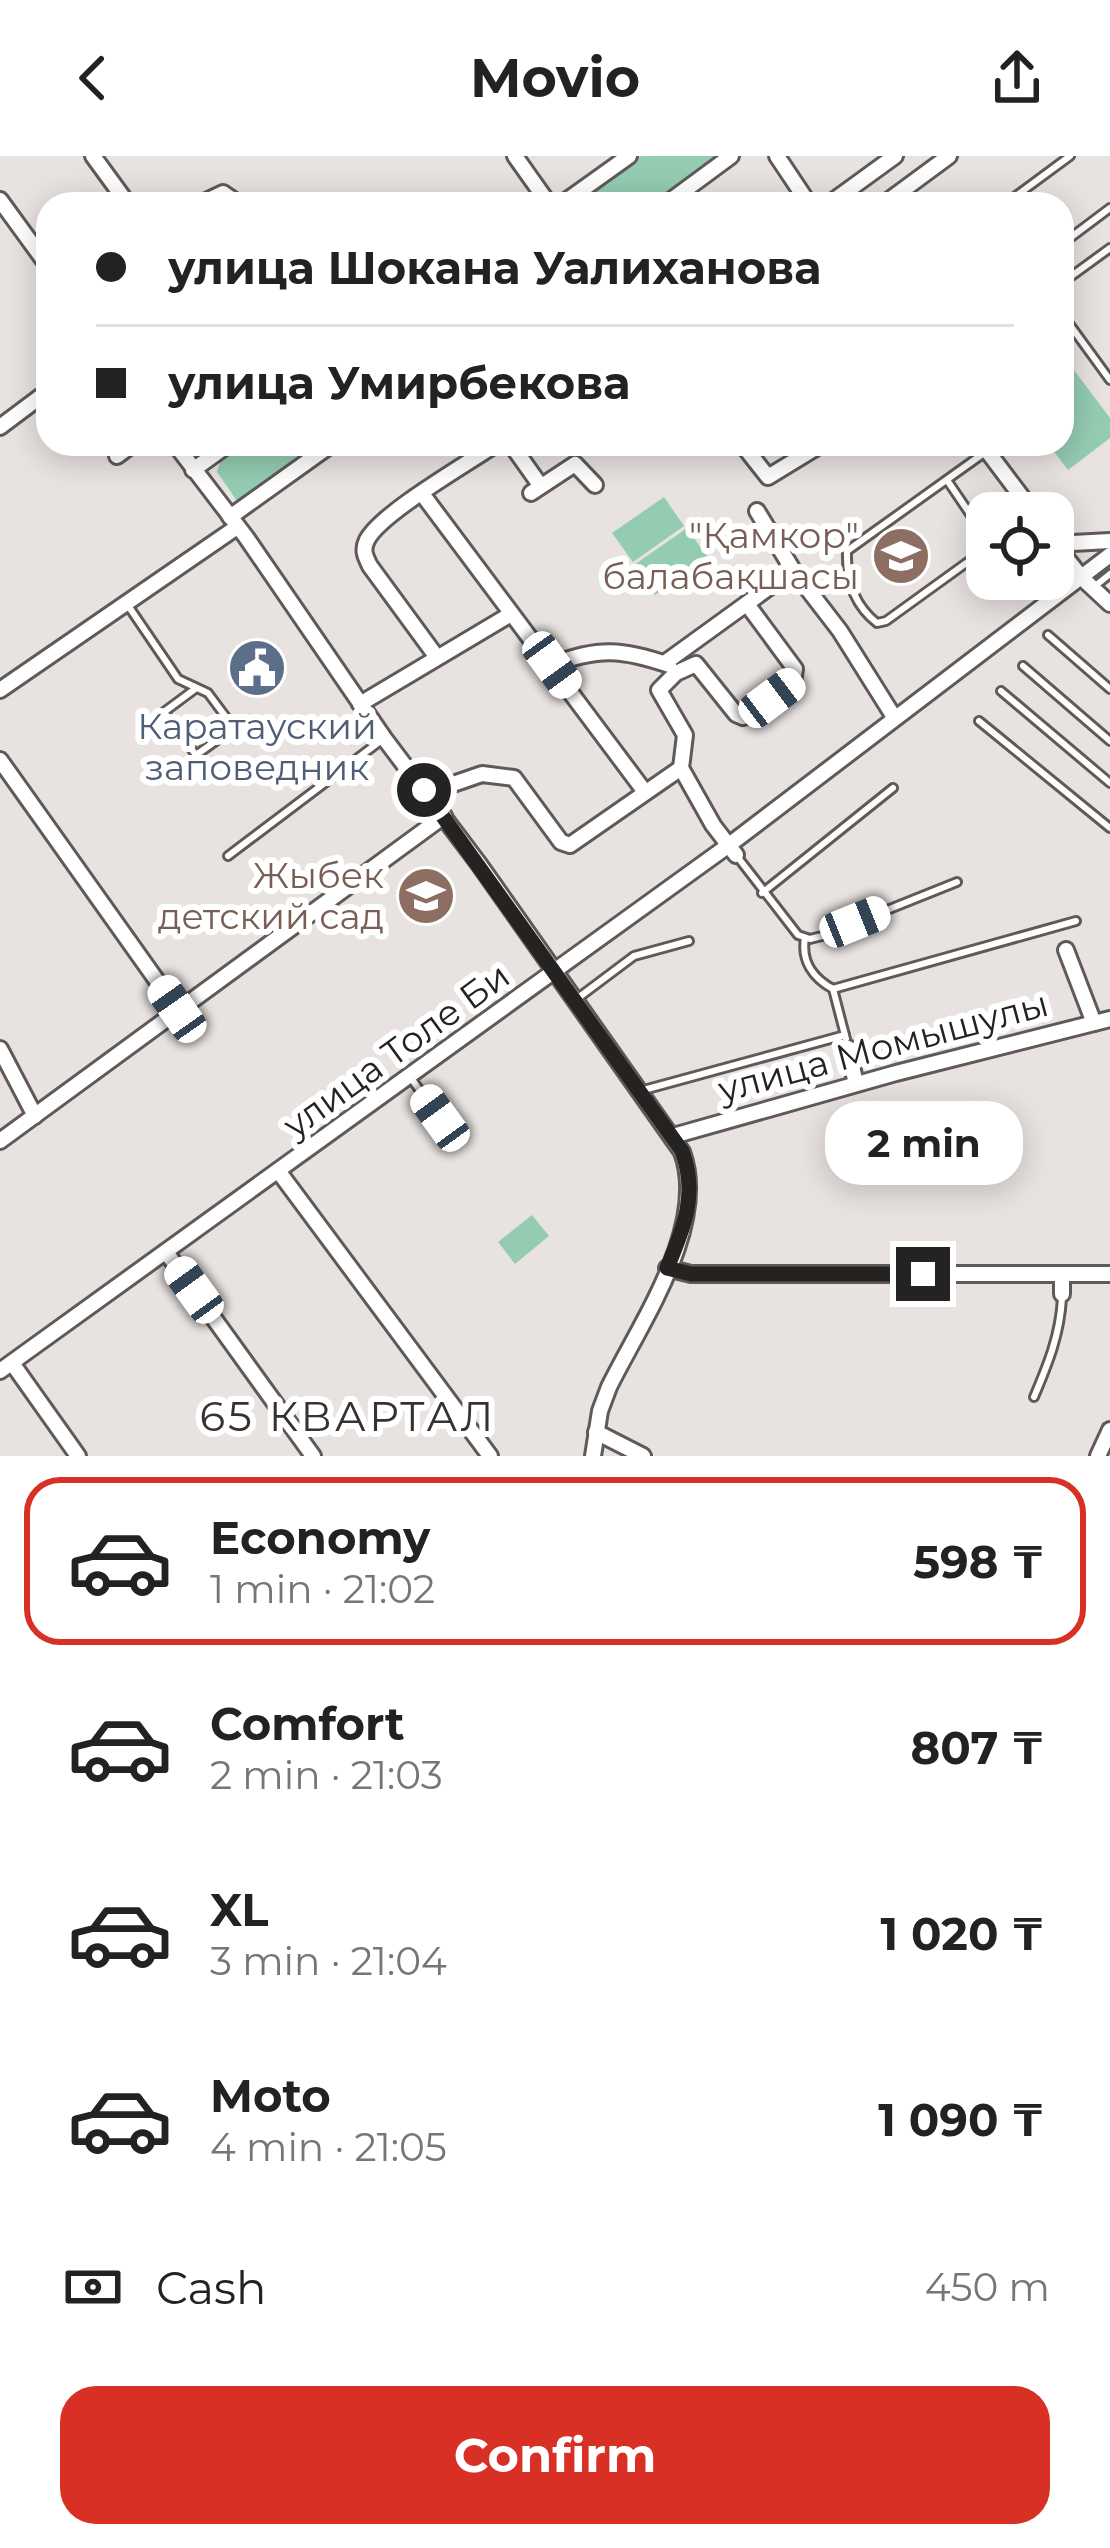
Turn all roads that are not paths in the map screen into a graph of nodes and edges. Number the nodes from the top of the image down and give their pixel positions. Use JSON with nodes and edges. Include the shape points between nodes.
{"nodes":[{"id":1,"x":93,"y":156,"type":"edge"},
{"id":2,"x":515,"y":156,"type":"edge"},
{"id":3,"x":629,"y":156,"type":"edge"},
{"id":4,"x":731,"y":156,"type":"edge"},
{"id":5,"x":777,"y":156,"type":"edge"},
{"id":6,"x":895,"y":156,"type":"edge"},
{"id":7,"x":949,"y":156,"type":"edge"},
{"id":8,"x":1070,"y":156,"type":"edge"},
{"id":9,"x":119,"y":192,"type":"edge"},
{"id":10,"x":540,"y":192,"type":"edge"},
{"id":11,"x":579,"y":192,"type":"edge"},
{"id":12,"x":682,"y":192,"type":"edge"},
{"id":13,"x":801,"y":192,"type":"edge"},
{"id":14,"x":846,"y":192,"type":"edge"},
{"id":15,"x":900,"y":192,"type":"edge"},
{"id":16,"x":1021,"y":192,"type":"edge"},
{"id":17,"x":0,"y":200,"type":"edge"},
{"id":18,"x":1110,"y":208,"type":"edge"},
{"id":19,"x":5,"y":218,"type":"edge"},
{"id":20,"x":1074,"y":235,"type":"edge"},
{"id":21,"x":1110,"y":248,"type":"edge"},
{"id":22,"x":36,"y":253,"type":"edge"},
{"id":23,"x":1074,"y":274,"type":"edge"},
{"id":24,"x":1074,"y":330,"type":"edge"},
{"id":25,"x":1110,"y":380,"type":"edge"},
{"id":26,"x":36,"y":401,"type":"edge"},
{"id":27,"x":0,"y":427,"type":"edge"},
{"id":28,"x":183,"y":456,"type":"edge"},
{"id":29,"x":212,"y":456,"type":"edge"},
{"id":30,"x":317,"y":456,"type":"edge"},
{"id":31,"x":479,"y":456,"type":"edge"},
{"id":32,"x":517,"y":456,"type":"edge"},
{"id":33,"x":751,"y":456,"type":"edge"},
{"id":34,"x":802,"y":456,"type":"edge"},
{"id":35,"x":974,"y":456,"type":"edge"},
{"id":36,"x":992,"y":456,"type":"edge"},
{"id":37,"x":193,"y":470,"type":"junction"},
{"id":38,"x":946,"y":479,"type":"junction"},
{"id":39,"x":595,"y":485,"type":"dead end"},
{"id":40,"x":1018,"y":492,"type":"edge"},
{"id":41,"x":423,"y":495,"type":"junction"},
{"id":42,"x":966,"y":510,"type":"edge"},
{"id":43,"x":757,"y":511,"type":"dead end"},
{"id":44,"x":234,"y":522,"type":"junction"},
{"id":45,"x":1110,"y":541,"type":"edge"},
{"id":46,"x":1074,"y":544,"type":"edge"},
{"id":47,"x":1110,"y":555,"type":"edge"},
{"id":48,"x":966,"y":559,"type":"edge"},
{"id":49,"x":1074,"y":567,"type":"edge"},
{"id":50,"x":793,"y":570,"type":"junction"},
{"id":51,"x":1110,"y":574,"type":"edge"},
{"id":52,"x":1087,"y":583,"type":"junction"},
{"id":53,"x":127,"y":604,"type":"junction"},
{"id":54,"x":747,"y":604,"type":"junction"},
{"id":55,"x":1110,"y":604,"type":"edge"},
{"id":56,"x":511,"y":614,"type":"junction"},
{"id":57,"x":1048,"y":635,"type":"dead end"},
{"id":58,"x":436,"y":656,"type":"junction"},
{"id":59,"x":552,"y":665,"type":"junction"},
{"id":60,"x":1023,"y":667,"type":"dead end"},
{"id":61,"x":671,"y":668,"type":"junction"},
{"id":62,"x":195,"y":689,"type":"junction"},
{"id":63,"x":1110,"y":689,"type":"edge"},
{"id":64,"x":0,"y":690,"type":"edge"},
{"id":65,"x":1000,"y":691,"type":"dead end"},
{"id":66,"x":360,"y":704,"type":"junction"},
{"id":67,"x":894,"y":717,"type":"junction"},
{"id":68,"x":979,"y":722,"type":"dead end"},
{"id":69,"x":384,"y":738,"type":"junction"},
{"id":70,"x":1110,"y":742,"type":"edge"},
{"id":71,"x":0,"y":760,"type":"edge"},
{"id":72,"x":681,"y":768,"type":"junction"},
{"id":73,"x":1110,"y":783,"type":"edge"},
{"id":74,"x":453,"y":784,"type":"dead end"},
{"id":75,"x":893,"y":788,"type":"dead end"},
{"id":76,"x":645,"y":792,"type":"junction"},
{"id":77,"x":1110,"y":815,"type":"edge"},
{"id":78,"x":444,"y":816,"type":"junction"},
{"id":79,"x":1102,"y":821,"type":"junction"},
{"id":80,"x":1110,"y":828,"type":"edge"},
{"id":81,"x":732,"y":850,"type":"junction"},
{"id":82,"x":228,"y":856,"type":"dead end"},
{"id":83,"x":957,"y":882,"type":"dead end"},
{"id":84,"x":762,"y":893,"type":"junction"},
{"id":85,"x":1076,"y":921,"type":"dead end"},
{"id":86,"x":1058,"y":927,"type":"junction"},
{"id":87,"x":806,"y":938,"type":"junction"},
{"id":88,"x":689,"y":941,"type":"dead end"},
{"id":89,"x":1066,"y":950,"type":"joint"},
{"id":90,"x":555,"y":972,"type":"junction"},
{"id":91,"x":833,"y":989,"type":"junction"},
{"id":92,"x":575,"y":1000,"type":"junction"},
{"id":93,"x":177,"y":1009,"type":"junction"},
{"id":94,"x":1102,"y":1021,"type":"edge"},
{"id":95,"x":846,"y":1042,"type":"junction"},
{"id":96,"x":0,"y":1049,"type":"edge"},
{"id":97,"x":410,"y":1077,"type":"junction"},
{"id":98,"x":856,"y":1084,"type":"junction"},
{"id":99,"x":640,"y":1090,"type":"junction"},
{"id":100,"x":35,"y":1116,"type":"junction"},
{"id":101,"x":440,"y":1118,"type":"dead end"},
{"id":102,"x":673,"y":1136,"type":"junction"},
{"id":103,"x":0,"y":1141,"type":"edge"},
{"id":104,"x":279,"y":1172,"type":"junction"},
{"id":105,"x":166,"y":1252,"type":"junction"},
{"id":106,"x":667,"y":1268,"type":"junction"},
{"id":107,"x":1062,"y":1274,"type":"junction"},
{"id":108,"x":1110,"y":1274,"type":"edge"},
{"id":109,"x":1062,"y":1294,"type":"joint"},
{"id":110,"x":6,"y":1367,"type":"edge"},
{"id":111,"x":1034,"y":1397,"type":"dead end"},
{"id":112,"x":1110,"y":1430,"type":"edge"},
{"id":113,"x":596,"y":1432,"type":"junction"},
{"id":114,"x":78,"y":1456,"type":"edge"},
{"id":115,"x":313,"y":1456,"type":"edge"},
{"id":116,"x":490,"y":1456,"type":"edge"},
{"id":117,"x":593,"y":1456,"type":"edge"},
{"id":118,"x":643,"y":1456,"type":"edge"},
{"id":119,"x":1098,"y":1456,"type":"edge"}],
"edges":[{"from":1,"to":9,"type":"street"},
{"from":2,"to":10,"type":"street"},
{"from":3,"to":11,"type":"street"},
{"from":4,"to":12,"type":"street"},
{"from":5,"to":13,"type":"street"},
{"from":6,"to":14,"type":"street"},
{"from":7,"to":15,"type":"street"},
{"from":8,"to":16,"type":"lane"},
{"from":17,"to":19,"type":"street"},
{"from":18,"to":20,"type":"lane"},
{"from":19,"to":22,"type":"street"},
{"from":21,"to":23,"type":"lane"},
{"from":24,"to":25,"type":"lane"},
{"from":26,"to":27,"type":"street"},
{"from":28,"to":37,"type":"street"},
{"from":29,"to":37,"type":"street"},
{"from":30,"to":44,"type":"street"},
{"from":31,"to":41,"type":"street"},
{"from":32,"to":39,"type":"street","via":[[535,489],[575,464]]},
{"from":33,"to":34,"type":"street","via":[[768,477]]},
{"from":35,"to":38,"type":"lane"},
{"from":36,"to":40,"type":"street"},
{"from":37,"to":44,"type":"street"},
{"from":38,"to":42,"type":"lane"},
{"from":38,"to":48,"type":"lane","via":[[847,551],[851,592],[870,618],[886,621]]},
{"from":41,"to":56,"type":"street"},
{"from":41,"to":58,"type":"street","via":[[380,522],[363,552]]},
{"from":43,"to":50,"type":"street"},
{"from":44,"to":53,"type":"street"},
{"from":44,"to":66,"type":"street"},
{"from":45,"to":46,"type":"street"},
{"from":47,"to":52,"type":"street","name":"улица Толе Би"},
{"from":49,"to":52,"type":"street"},
{"from":50,"to":54,"type":"street"},
{"from":50,"to":67,"type":"street"},
{"from":51,"to":52,"type":"lane"},
{"from":52,"to":55,"type":"street"},
{"from":52,"to":67,"type":"street","name":"улица Толе Би"},
{"from":53,"to":62,"type":"lane","via":[[178,679]]},
{"from":53,"to":64,"type":"street"},
{"from":54,"to":61,"type":"street"},
{"from":54,"to":61,"type":"street","via":[[795,669],[794,682],[742,717],[696,664]]},
{"from":56,"to":58,"type":"street"},
{"from":56,"to":59,"type":"street"},
{"from":57,"to":63,"type":"lane"},
{"from":58,"to":66,"type":"street"},
{"from":59,"to":61,"type":"street","via":[[602,650]]},
{"from":59,"to":76,"type":"street"},
{"from":60,"to":70,"type":"lane"},
{"from":61,"to":72,"type":"street","via":[[659,690],[685,735]]},
{"from":62,"to":62,"type":"lane","via":[[208,693],[233,728],[196,755],[164,712]]},
{"from":65,"to":73,"type":"lane"},
{"from":66,"to":69,"type":"street"},
{"from":67,"to":81,"type":"street","name":"улица Толе Би"},
{"from":68,"to":79,"type":"lane"},
{"from":69,"to":78,"type":"street"},
{"from":69,"to":82,"type":"lane"},
{"from":71,"to":93,"type":"street"},
{"from":72,"to":76,"type":"street"},
{"from":72,"to":81,"type":"street"},
{"from":74,"to":76,"type":"street","via":[[482,774],[514,778],[566,844]]},
{"from":75,"to":84,"type":"lane"},
{"from":77,"to":79,"type":"lane"},
{"from":78,"to":90,"type":"street"},
{"from":78,"to":93,"type":"street"},
{"from":79,"to":80,"type":"lane"},
{"from":81,"to":84,"type":"lane"},
{"from":81,"to":90,"type":"street","name":"улица Толе Би"},
{"from":83,"to":87,"type":"lane"},
{"from":84,"to":87,"type":"lane"},
{"from":85,"to":86,"type":"lane"},
{"from":86,"to":89,"type":"lane"},
{"from":86,"to":91,"type":"lane"},
{"from":87,"to":91,"type":"lane","via":[[803,954]]},
{"from":88,"to":92,"type":"lane","via":[[634,956]]},
{"from":89,"to":94,"type":"street"},
{"from":90,"to":92,"type":"street"},
{"from":90,"to":97,"type":"street","name":"улица Толе Би"},
{"from":91,"to":95,"type":"lane"},
{"from":92,"to":99,"type":"street"},
{"from":93,"to":100,"type":"street"},
{"from":94,"to":98,"type":"street","name":"улица Момышулы"},
{"from":95,"to":98,"type":"street"},
{"from":95,"to":99,"type":"lane"},
{"from":96,"to":100,"type":"street"},
{"from":97,"to":101,"type":"lane"},
{"from":97,"to":104,"type":"street","name":"улица Толе Би"},
{"from":98,"to":102,"type":"street","name":"улица Момышулы"},
{"from":99,"to":102,"type":"street"},
{"from":100,"to":103,"type":"street"},
{"from":102,"to":106,"type":"street","via":[[688,1168],[690,1200]]},
{"from":104,"to":105,"type":"street","name":"улица Толе Би"},
{"from":104,"to":116,"type":"street"},
{"from":105,"to":110,"type":"street","name":"улица Толе Би"},
{"from":105,"to":115,"type":"street"},
{"from":106,"to":107,"type":"street"},
{"from":106,"to":113,"type":"street"},
{"from":107,"to":108,"type":"street"},
{"from":107,"to":109,"type":"street"},
{"from":109,"to":111,"type":"lane","via":[[1061,1326]]},
{"from":110,"to":114,"type":"street"},
{"from":112,"to":119,"type":"street"},
{"from":113,"to":117,"type":"street"},
{"from":113,"to":118,"type":"street"}]}
